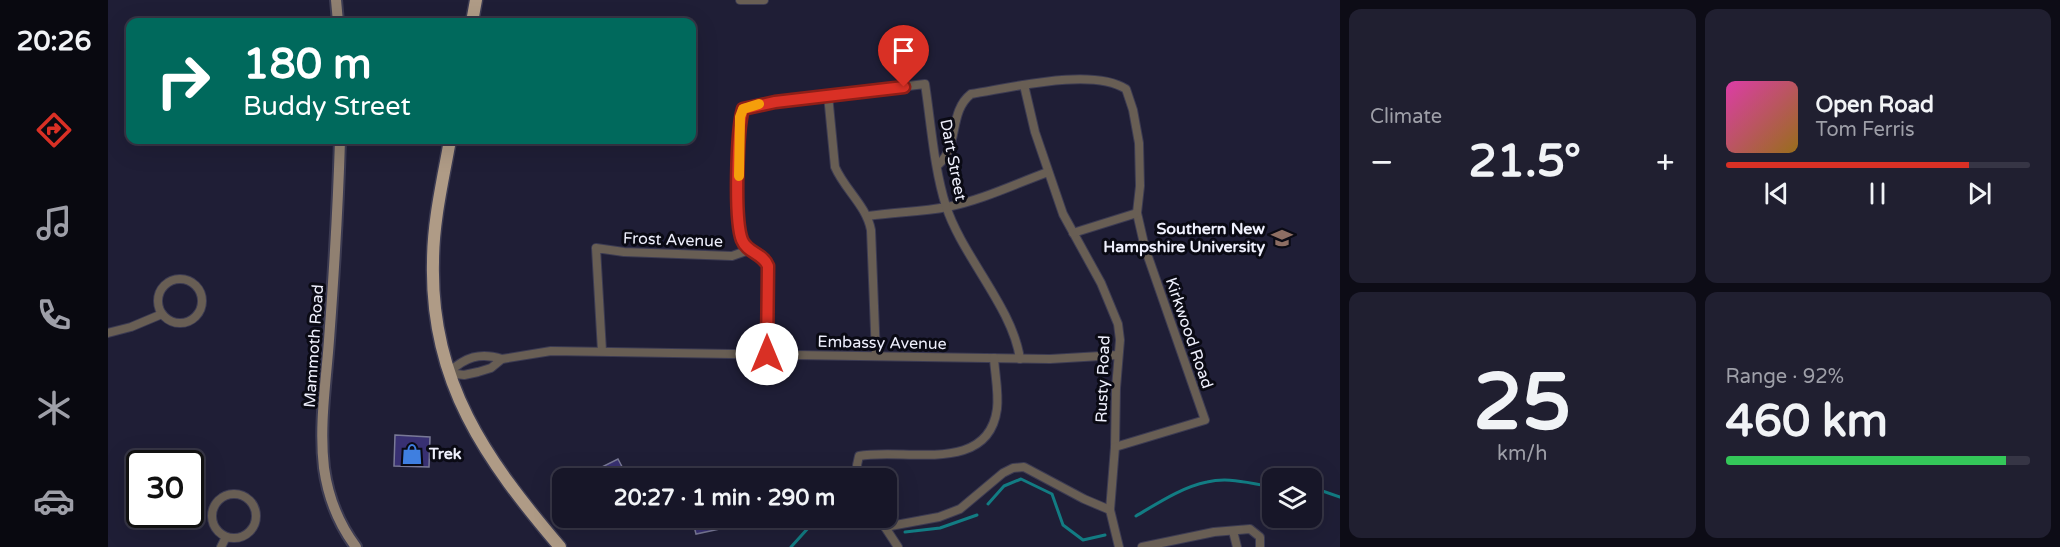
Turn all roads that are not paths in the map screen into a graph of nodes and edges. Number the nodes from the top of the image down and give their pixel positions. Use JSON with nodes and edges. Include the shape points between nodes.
{"nodes":[{"id":1,"x":336,"y":0,"type":"edge"},
{"id":2,"x":476,"y":0,"type":"edge"},
{"id":3,"x":740,"y":0,"type":"edge"},
{"id":4,"x":764,"y":0,"type":"edge"},
{"id":5,"x":338,"y":18,"type":"edge"},
{"id":6,"x":473,"y":18,"type":"edge"},
{"id":7,"x":1024,"y":86,"type":"junction"},
{"id":8,"x":828,"y":95,"type":"junction"},
{"id":9,"x":340,"y":144,"type":"edge"},
{"id":10,"x":449,"y":144,"type":"edge"},
{"id":11,"x":938,"y":165,"type":"junction"},
{"id":12,"x":1048,"y":172,"type":"junction"},
{"id":13,"x":946,"y":207,"type":"junction"},
{"id":14,"x":1137,"y":213,"type":"junction"},
{"id":15,"x":868,"y":216,"type":"junction"},
{"id":16,"x":1073,"y":233,"type":"junction"},
{"id":17,"x":749,"y":250,"type":"junction"},
{"id":18,"x":162,"y":314,"type":"junction"},
{"id":19,"x":108,"y":333,"type":"edge"},
{"id":20,"x":602,"y":351,"type":"junction"},
{"id":21,"x":767,"y":354,"type":"junction"},
{"id":22,"x":1118,"y":355,"type":"junction"},
{"id":23,"x":876,"y":356,"type":"junction"},
{"id":24,"x":994,"y":358,"type":"junction"},
{"id":25,"x":502,"y":359,"type":"junction"},
{"id":26,"x":1020,"y":359,"type":"junction"},
{"id":27,"x":448,"y":373,"type":"junction"},
{"id":28,"x":1115,"y":447,"type":"junction"},
{"id":29,"x":857,"y":468,"type":"edge"},
{"id":30,"x":1110,"y":510,"type":"junction"},
{"id":31,"x":897,"y":525,"type":"edge"},
{"id":32,"x":886,"y":528,"type":"edge"},
{"id":33,"x":1233,"y":531,"type":"junction"},
{"id":34,"x":226,"y":537,"type":"junction"},
{"id":35,"x":551,"y":541,"type":"edge"},
{"id":36,"x":221,"y":547,"type":"edge"},
{"id":37,"x":356,"y":547,"type":"edge"},
{"id":38,"x":560,"y":547,"type":"edge"},
{"id":39,"x":898,"y":547,"type":"edge"},
{"id":40,"x":1119,"y":547,"type":"edge"},
{"id":41,"x":1142,"y":547,"type":"edge"},
{"id":42,"x":1237,"y":547,"type":"edge"},
{"id":43,"x":1260,"y":547,"type":"edge"}],
"edges":[{"from":1,"to":5,"type":"main road"},
{"from":2,"to":6,"type":"main road"},
{"from":3,"to":4,"type":"street"},
{"from":7,"to":11,"type":"street","via":[[971,94],[962,101],[948,153]]},
{"from":7,"to":12,"type":"street","name":"Rusty Road"},
{"from":7,"to":14,"type":"street","name":"Kirkwood Road","via":[[1083,79],[1105,81],[1126,89],[1139,143]]},
{"from":8,"to":11,"type":"street","name":"Dart Street","via":[[925,84]]},
{"from":8,"to":15,"type":"street","via":[[835,167]]},
{"from":8,"to":17,"type":"street","via":[[743,109],[739,212],[741,238]]},
{"from":9,"to":37,"type":"main road","name":"Mammoth Road","via":[[324,466],[339,520]]},
{"from":10,"to":27,"type":"main road","via":[[433,263],[435,310]]},
{"from":11,"to":13,"type":"street","name":"Dart Street"},
{"from":12,"to":13,"type":"street","via":[[977,200]]},
{"from":12,"to":16,"type":"street","name":"Rusty Road"},
{"from":13,"to":15,"type":"street"},
{"from":13,"to":26,"type":"street","name":"Dart Street","via":[[1008,323]]},
{"from":14,"to":16,"type":"street"},
{"from":14,"to":28,"type":"street","name":"Kirkwood Road","via":[[1145,248],[1205,420]]},
{"from":15,"to":23,"type":"street"},
{"from":16,"to":22,"type":"street","name":"Rusty Road","via":[[1114,314],[1120,340]]},
{"from":17,"to":20,"type":"street","name":"Frost Avenue","via":[[732,256],[596,248]]},
{"from":17,"to":21,"type":"street","via":[[762,257],[768,266]]},
{"from":18,"to":18,"type":"street","via":[[178,323],[192,319],[201,308],[199,289],[184,279],[170,281],[158,296]]},
{"from":18,"to":19,"type":"street"},
{"from":20,"to":21,"type":"street","name":"Embassy Avenue"},
{"from":20,"to":25,"type":"street","name":"Embassy Avenue","via":[[551,351]]},
{"from":21,"to":23,"type":"street","name":"Embassy Avenue"},
{"from":22,"to":26,"type":"street","name":"Embassy Avenue"},
{"from":22,"to":28,"type":"street","name":"Rusty Road"},
{"from":23,"to":24,"type":"street","name":"Embassy Avenue"},
{"from":24,"to":26,"type":"street","name":"Embassy Avenue"},
{"from":24,"to":29,"type":"street","via":[[997,410],[982,440],[952,454],[859,456]]},
{"from":25,"to":27,"type":"street","name":"Embassy Avenue","via":[[478,372]]},
{"from":25,"to":27,"type":"street","name":"Embassy Avenue","via":[[477,355],[461,361]]},
{"from":27,"to":35,"type":"main road","via":[[485,451]]},
{"from":28,"to":30,"type":"street","name":"Rusty Road"},
{"from":30,"to":31,"type":"street","via":[[1024,466],[1003,473],[960,509]]},
{"from":30,"to":40,"type":"street","name":"Rusty Road"},
{"from":32,"to":39,"type":"street"},
{"from":33,"to":41,"type":"street"},
{"from":33,"to":42,"type":"street"},
{"from":33,"to":43,"type":"street","via":[[1254,531],[1260,537]]},
{"from":34,"to":34,"type":"street","via":[[239,538],[253,527],[255,510],[244,497],[227,496],[214,507],[214,524]]},
{"from":34,"to":36,"type":"street"},
{"from":35,"to":38,"type":"main road"}]}
